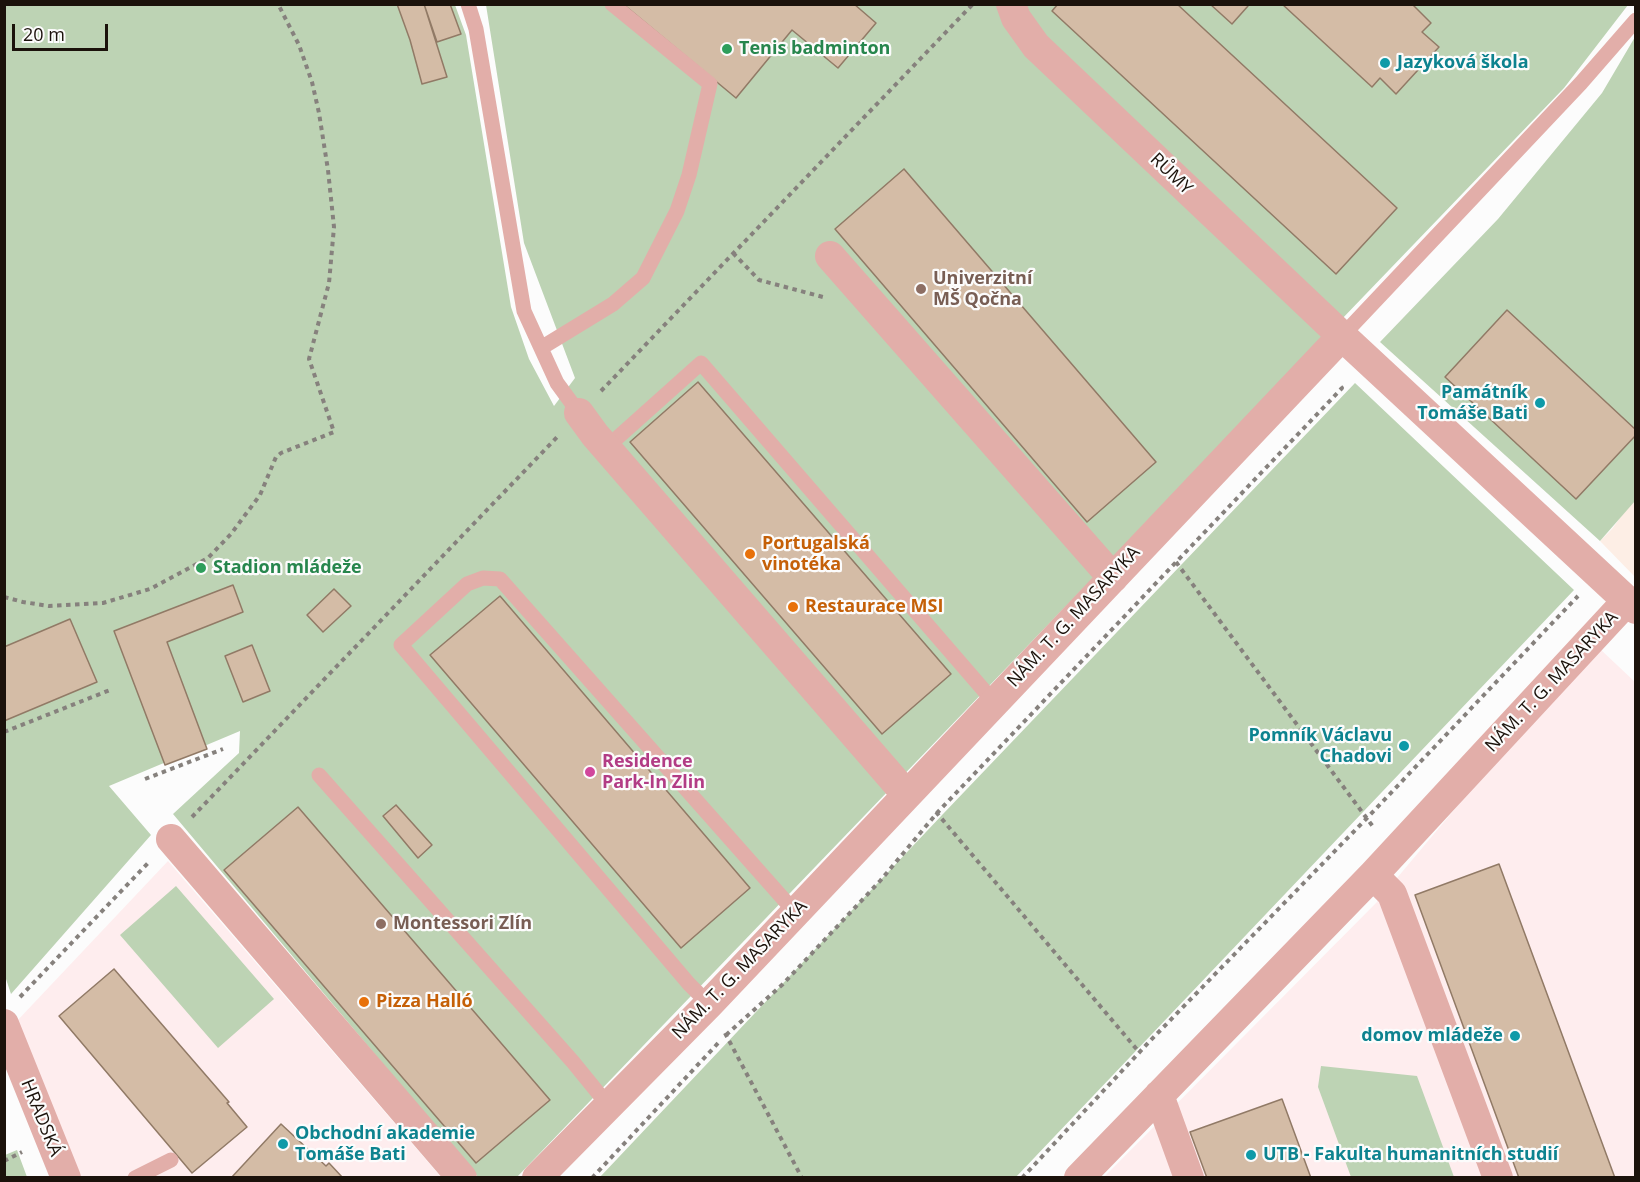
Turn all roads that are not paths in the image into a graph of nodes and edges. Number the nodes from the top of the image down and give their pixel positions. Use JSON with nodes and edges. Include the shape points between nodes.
{"nodes":[{"id":1,"x":468,"y":4,"type":"edge"},
{"id":2,"x":612,"y":4,"type":"edge"},
{"id":3,"x":1009,"y":9,"type":"edge"},
{"id":4,"x":1635,"y":20,"type":"edge"},
{"id":5,"x":830,"y":256,"type":"dead end"},
{"id":6,"x":1342,"y":336,"type":"junction"},
{"id":7,"x":541,"y":348,"type":"junction"},
{"id":8,"x":572,"y":421,"type":"joint"},
{"id":9,"x":606,"y":448,"type":"junction"},
{"id":10,"x":1113,"y":578,"type":"junction"},
{"id":11,"x":1631,"y":605,"type":"edge"},
{"id":12,"x":994,"y":702,"type":"junction"},
{"id":13,"x":319,"y":775,"type":"dead end"},
{"id":14,"x":906,"y":794,"type":"junction"},
{"id":15,"x":171,"y":839,"type":"road end"},
{"id":16,"x":1373,"y":875,"type":"junction"},
{"id":17,"x":795,"y":912,"type":"junction"},
{"id":18,"x":709,"y":1004,"type":"junction"},
{"id":19,"x":8,"y":1014,"type":"edge"},
{"id":20,"x":1159,"y":1095,"type":"junction"},
{"id":21,"x":609,"y":1105,"type":"junction"},
{"id":22,"x":171,"y":1160,"type":"dead end"},
{"id":23,"x":66,"y":1178,"type":"edge"},
{"id":24,"x":135,"y":1178,"type":"edge"},
{"id":25,"x":462,"y":1178,"type":"edge"},
{"id":26,"x":537,"y":1178,"type":"edge"},
{"id":27,"x":1079,"y":1178,"type":"edge"},
{"id":28,"x":1189,"y":1178,"type":"edge"},
{"id":29,"x":1498,"y":1178,"type":"edge"}],
"edges":[{"from":1,"to":7,"type":"lane","via":[[476,29],[524,311]]},
{"from":2,"to":7,"type":"lane","via":[[710,84],[677,211],[643,278],[613,304]]},
{"from":3,"to":6,"type":"street","name":"RŮMY","via":[[1036,46]]},
{"from":4,"to":6,"type":"lane","via":[[1581,83]]},
{"from":5,"to":10,"type":"street"},
{"from":6,"to":10,"type":"street","name":"NÁM. T. G. MASARYKA"},
{"from":6,"to":11,"type":"street","name":"NÁM. T. G. MASARYKA"},
{"from":7,"to":8,"type":"lane"},
{"from":8,"to":9,"type":"street"},
{"from":9,"to":12,"type":"lane","via":[[701,363]]},
{"from":9,"to":14,"type":"street"},
{"from":10,"to":12,"type":"street","name":"NÁM. T. G. MASARYKA"},
{"from":11,"to":16,"type":"street","name":"NÁM. T. G. MASARYKA"},
{"from":12,"to":14,"type":"street","name":"NÁM. T. G. MASARYKA"},
{"from":13,"to":21,"type":"lane"},
{"from":14,"to":17,"type":"street","name":"NÁM. T. G. MASARYKA"},
{"from":15,"to":25,"type":"street"},
{"from":16,"to":20,"type":"street","name":"NÁM. T. G. MASARYKA"},
{"from":16,"to":29,"type":"street","via":[[1392,894]]},
{"from":17,"to":18,"type":"street","name":"NÁM. T. G. MASARYKA"},
{"from":17,"to":18,"type":"lane","via":[[500,579],[483,578],[467,584],[401,645]]},
{"from":18,"to":21,"type":"street","name":"NÁM. T. G. MASARYKA"},
{"from":19,"to":23,"type":"street","name":"HRADSKÁ"},
{"from":20,"to":27,"type":"street","name":"NÁM. T. G. MASARYKA"},
{"from":20,"to":28,"type":"street"},
{"from":21,"to":26,"type":"street","name":"NÁM. T. G. MASARYKA"},
{"from":22,"to":24,"type":"lane"}]}
